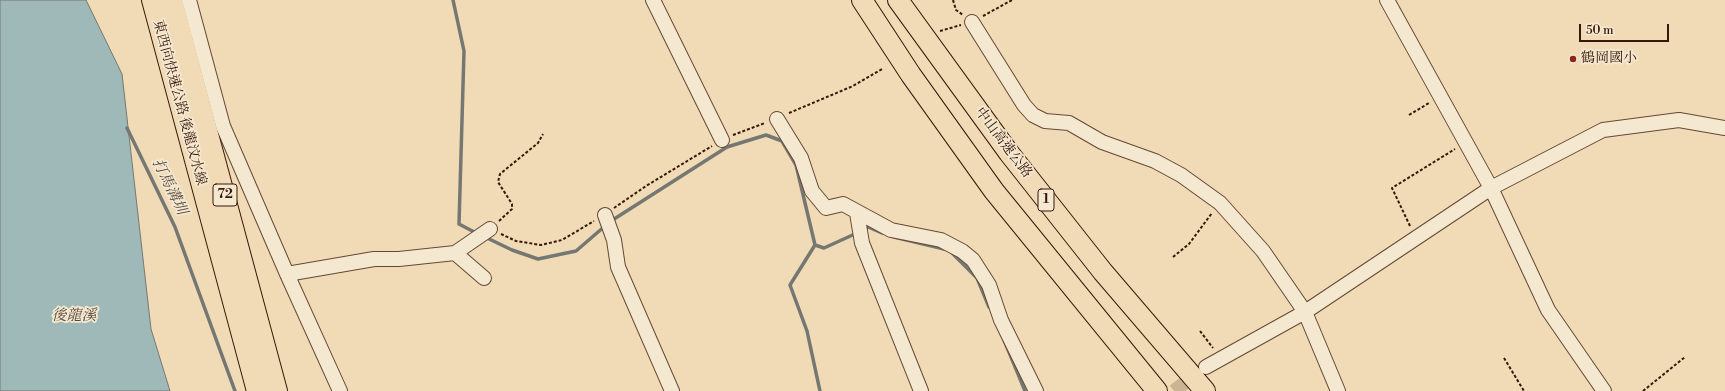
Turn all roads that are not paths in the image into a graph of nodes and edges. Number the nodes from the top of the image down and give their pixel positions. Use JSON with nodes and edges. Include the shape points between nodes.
{"nodes":[{"id":1,"x":152,"y":0,"type":"edge"},
{"id":2,"x":172,"y":0,"type":"edge"},
{"id":3,"x":189,"y":0,"type":"edge"},
{"id":4,"x":653,"y":0,"type":"edge"},
{"id":5,"x":862,"y":0,"type":"edge"},
{"id":6,"x":898,"y":0,"type":"edge"},
{"id":7,"x":1387,"y":0,"type":"edge"},
{"id":8,"x":972,"y":22,"type":"road end"},
{"id":9,"x":777,"y":119,"type":"road end"},
{"id":10,"x":1725,"y":128,"type":"edge"},
{"id":11,"x":722,"y":140,"type":"road end"},
{"id":12,"x":1491,"y":188,"type":"junction"},
{"id":13,"x":857,"y":213,"type":"junction"},
{"id":14,"x":605,"y":215,"type":"road end"},
{"id":15,"x":490,"y":229,"type":"road end"},
{"id":16,"x":455,"y":253,"type":"junction"},
{"id":17,"x":287,"y":274,"type":"junction"},
{"id":18,"x":484,"y":278,"type":"dead end"},
{"id":19,"x":1305,"y":312,"type":"junction"},
{"id":20,"x":1206,"y":367,"type":"tunnel mouth"},
{"id":21,"x":257,"y":391,"type":"edge"},
{"id":22,"x":278,"y":391,"type":"edge"},
{"id":23,"x":340,"y":391,"type":"edge"},
{"id":24,"x":672,"y":391,"type":"edge"},
{"id":25,"x":921,"y":391,"type":"edge"},
{"id":26,"x":1036,"y":391,"type":"edge"},
{"id":27,"x":1157,"y":391,"type":"edge"},
{"id":28,"x":1205,"y":391,"type":"edge"},
{"id":29,"x":1338,"y":391,"type":"edge"},
{"id":30,"x":1604,"y":391,"type":"edge"}],
"edges":[{"from":1,"to":21,"type":"highway","name":"東西向快速公路 後龍汶水線","number":"72"},
{"from":2,"to":22,"type":"highway","name":"東西向快速公路 後龍汶水線","number":"72"},
{"from":3,"to":17,"type":"street","via":[[223,126]]},
{"from":4,"to":11,"type":"street"},
{"from":5,"to":27,"type":"highway","via":[[911,75],[994,191]]},
{"from":6,"to":28,"type":"highway","name":"中山高速公路","number":"1","via":[[1029,178],[1103,272]]},
{"from":7,"to":12,"type":"street"},
{"from":8,"to":19,"type":"street","via":[[1024,105],[1033,115],[1045,122],[1069,123],[1102,142],[1155,161],[1181,175],[1220,203],[1263,251]]},
{"from":9,"to":13,"type":"street","via":[[801,158],[812,191],[826,208],[843,204]]},
{"from":10,"to":12,"type":"street","via":[[1679,120],[1603,130]]},
{"from":12,"to":19,"type":"street"},
{"from":12,"to":30,"type":"street","via":[[1548,310]]},
{"from":13,"to":25,"type":"street","via":[[862,243]]},
{"from":13,"to":26,"type":"street","via":[[891,230],[941,240],[974,260],[989,285],[1001,320]]},
{"from":14,"to":24,"type":"street","via":[[614,240],[618,267]]},
{"from":15,"to":16,"type":"street"},
{"from":16,"to":17,"type":"street","via":[[374,259]]},
{"from":16,"to":18,"type":"street"},
{"from":17,"to":23,"type":"street"},
{"from":19,"to":20,"type":"street"},
{"from":19,"to":29,"type":"street"}]}
